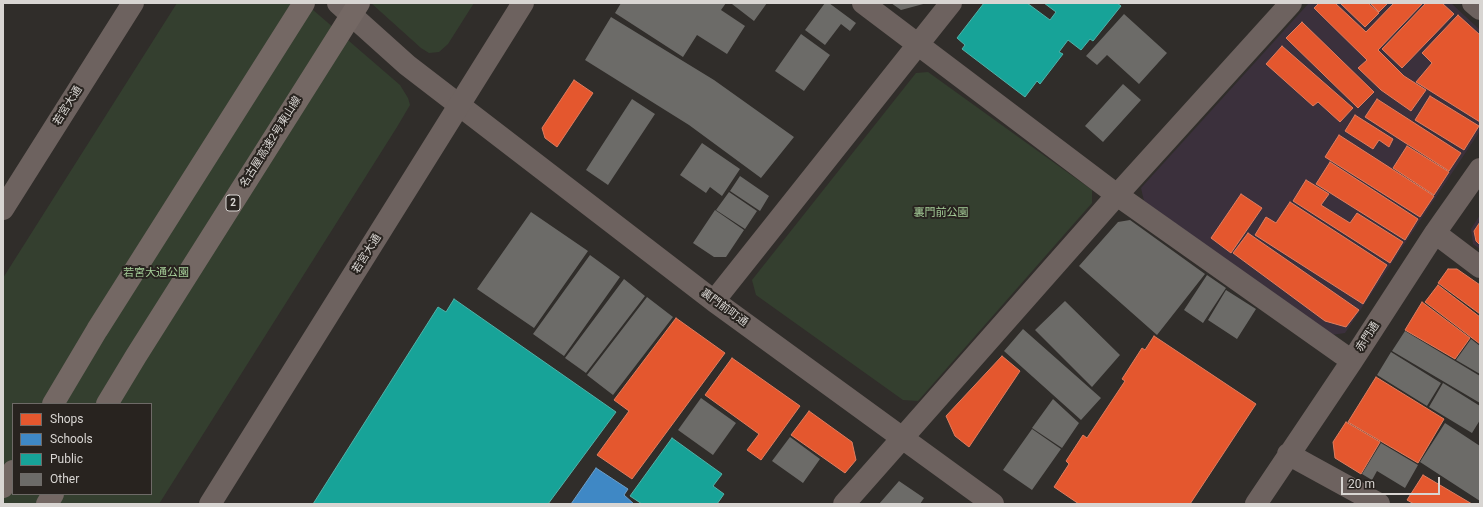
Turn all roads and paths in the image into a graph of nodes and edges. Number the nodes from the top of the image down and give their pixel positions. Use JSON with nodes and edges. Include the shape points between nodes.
{"nodes":[{"id":1,"x":133,"y":3,"type":"edge"},
{"id":2,"x":304,"y":3,"type":"edge"},
{"id":3,"x":338,"y":3,"type":"edge"},
{"id":4,"x":359,"y":3,"type":"edge"},
{"id":5,"x":523,"y":3,"type":"edge"},
{"id":6,"x":863,"y":3,"type":"edge"},
{"id":7,"x":951,"y":3,"type":"edge"},
{"id":8,"x":1291,"y":3,"type":"edge"},
{"id":9,"x":1473,"y":3,"type":"edge"},
{"id":10,"x":1480,"y":9,"type":"edge"},
{"id":11,"x":917,"y":45,"type":"junction"},
{"id":12,"x":460,"y":106,"type":"junction"},
{"id":13,"x":1480,"y":169,"type":"edge"},
{"id":14,"x":1117,"y":195,"type":"junction"},
{"id":15,"x":3,"y":209,"type":"edge"},
{"id":16,"x":1435,"y":233,"type":"junction"},
{"id":17,"x":1480,"y":267,"type":"edge"},
{"id":18,"x":714,"y":302,"type":"junction"},
{"id":19,"x":1352,"y":361,"type":"junction"},
{"id":20,"x":54,"y":403,"type":"edge"},
{"id":21,"x":108,"y":403,"type":"edge"},
{"id":22,"x":903,"y":437,"type":"junction"},
{"id":23,"x":1288,"y":454,"type":"junction"},
{"id":24,"x":12,"y":473,"type":"edge"},
{"id":25,"x":3,"y":487,"type":"edge"},
{"id":26,"x":52,"y":495,"type":"edge"},
{"id":27,"x":47,"y":504,"type":"edge"},
{"id":28,"x":210,"y":504,"type":"edge"},
{"id":29,"x":844,"y":504,"type":"edge"},
{"id":30,"x":993,"y":504,"type":"edge"},
{"id":31,"x":1256,"y":504,"type":"edge"},
{"id":32,"x":1379,"y":504,"type":"edge"}],
"edges":[{"from":1,"to":15,"type":"street","name":"若宮大通"},
{"from":2,"to":20,"type":"highway"},
{"from":3,"to":12,"type":"street","name":"裏門前町通","via":[[407,65]]},
{"from":4,"to":21,"type":"highway","name":"名古屋高速2号東山線","number":"2","bridge":true},
{"from":5,"to":12,"type":"street","name":"若宮大通"},
{"from":6,"to":11,"type":"street"},
{"from":7,"to":11,"type":"street"},
{"from":8,"to":14,"type":"street"},
{"from":9,"to":10,"type":"street"},
{"from":11,"to":14,"type":"street"},
{"from":11,"to":18,"type":"street"},
{"from":12,"to":18,"type":"street","name":"裏門前町通"},
{"from":12,"to":28,"type":"street","name":"若宮大通"},
{"from":13,"to":16,"type":"street","name":"赤門通"},
{"from":14,"to":19,"type":"street"},
{"from":14,"to":22,"type":"street"},
{"from":16,"to":17,"type":"street"},
{"from":16,"to":19,"type":"street","name":"赤門通"},
{"from":18,"to":22,"type":"street","name":"裏門前町通"},
{"from":19,"to":23,"type":"street","name":"赤門通"},
{"from":22,"to":29,"type":"street"},
{"from":22,"to":30,"type":"street","name":"裏門前町通"},
{"from":23,"to":31,"type":"street","name":"赤門通"},
{"from":23,"to":32,"type":"street"},
{"from":24,"to":25,"type":"highway"},
{"from":26,"to":27,"type":"highway"}]}
